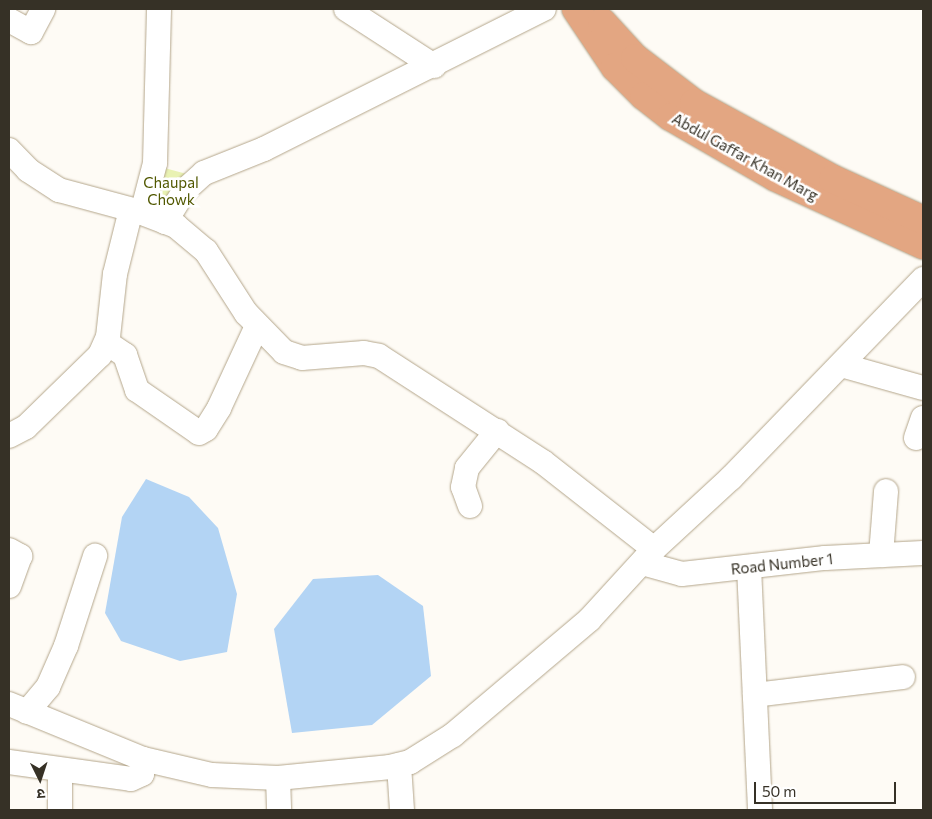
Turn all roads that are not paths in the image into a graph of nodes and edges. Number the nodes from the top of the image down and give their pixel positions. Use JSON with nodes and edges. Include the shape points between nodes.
{"nodes":[{"id":1,"x":43,"y":9,"type":"edge"},
{"id":2,"x":159,"y":9,"type":"edge"},
{"id":3,"x":346,"y":9,"type":"edge"},
{"id":4,"x":544,"y":9,"type":"edge"},
{"id":5,"x":576,"y":9,"type":"edge"},
{"id":6,"x":592,"y":9,"type":"edge"},
{"id":7,"x":9,"y":20,"type":"edge"},
{"id":8,"x":434,"y":66,"type":"junction"},
{"id":9,"x":9,"y":150,"type":"edge"},
{"id":10,"x":137,"y":211,"type":"junction"},
{"id":11,"x":923,"y":220,"type":"edge"},
{"id":12,"x":165,"y":222,"type":"junction"},
{"id":13,"x":923,"y":245,"type":"edge"},
{"id":14,"x":923,"y":279,"type":"edge"},
{"id":15,"x":257,"y":326,"type":"junction"},
{"id":16,"x":107,"y":343,"type":"junction"},
{"id":17,"x":841,"y":365,"type":"junction"},
{"id":18,"x":923,"y":388,"type":"edge"},
{"id":19,"x":497,"y":431,"type":"junction"},
{"id":20,"x":9,"y":436,"type":"edge"},
{"id":21,"x":886,"y":491,"type":"dead end"},
{"id":22,"x":470,"y":506,"type":"dead end"},
{"id":23,"x":9,"y":550,"type":"edge"},
{"id":24,"x":923,"y":553,"type":"edge"},
{"id":25,"x":881,"y":555,"type":"junction"},
{"id":26,"x":94,"y":556,"type":"dead end"},
{"id":27,"x":648,"y":556,"type":"junction"},
{"id":28,"x":749,"y":567,"type":"junction"},
{"id":29,"x":9,"y":586,"type":"edge"},
{"id":30,"x":903,"y":677,"type":"dead end"},
{"id":31,"x":755,"y":695,"type":"junction"},
{"id":32,"x":18,"y":708,"type":"edge"},
{"id":33,"x":143,"y":759,"type":"junction"},
{"id":34,"x":9,"y":762,"type":"edge"},
{"id":35,"x":399,"y":766,"type":"junction"},
{"id":36,"x":60,"y":770,"type":"junction"},
{"id":37,"x":278,"y":778,"type":"junction"},
{"id":38,"x":60,"y":810,"type":"edge"},
{"id":39,"x":279,"y":810,"type":"edge"},
{"id":40,"x":402,"y":810,"type":"edge"},
{"id":41,"x":760,"y":810,"type":"edge"}],
"edges":[{"from":1,"to":7,"type":"street","via":[[31,32]]},
{"from":2,"to":10,"type":"street","via":[[155,163]]},
{"from":3,"to":8,"type":"street"},
{"from":4,"to":8,"type":"street"},
{"from":5,"to":13,"type":"main road","name":"Abdul Gaffar Khan Marg","via":[[615,67],[671,117],[776,177]]},
{"from":6,"to":11,"type":"main road","name":"Abdul Gaffar Khan Marg","via":[[621,45],[694,102],[833,179]]},
{"from":8,"to":12,"type":"street","via":[[264,149],[204,173],[184,191]]},
{"from":9,"to":10,"type":"street","via":[[28,170],[59,190]]},
{"from":10,"to":12,"type":"street"},
{"from":10,"to":16,"type":"street","via":[[116,266]]},
{"from":12,"to":15,"type":"street","via":[[176,226],[206,252]]},
{"from":14,"to":17,"type":"street"},
{"from":15,"to":16,"type":"street","via":[[219,408],[206,429],[199,432],[136,390],[125,355]]},
{"from":15,"to":19,"type":"street","via":[[294,356],[373,353]]},
{"from":16,"to":20,"type":"street","via":[[83,373],[26,426]]},
{"from":17,"to":18,"type":"street"},
{"from":17,"to":27,"type":"street","via":[[731,478]]},
{"from":19,"to":22,"type":"street","via":[[467,468],[462,487]]},
{"from":19,"to":27,"type":"street","via":[[570,482]]},
{"from":21,"to":25,"type":"street"},
{"from":23,"to":29,"type":"street","via":[[20,556]]},
{"from":24,"to":25,"type":"street","name":"Road Number 1"},
{"from":25,"to":28,"type":"street","name":"Road Number 1"},
{"from":26,"to":32,"type":"street","via":[[66,646],[48,687]]},
{"from":27,"to":28,"type":"street","name":"Road Number 1","via":[[682,574]]},
{"from":27,"to":35,"type":"street","via":[[590,620],[453,735],[421,757]]},
{"from":28,"to":31,"type":"street"},
{"from":30,"to":31,"type":"street"},
{"from":31,"to":41,"type":"street"},
{"from":32,"to":33,"type":"street"},
{"from":33,"to":36,"type":"street","via":[[138,779]]},
{"from":33,"to":37,"type":"street","via":[[212,775]]},
{"from":34,"to":36,"type":"street"},
{"from":35,"to":37,"type":"street"},
{"from":35,"to":40,"type":"street"},
{"from":36,"to":38,"type":"street"},
{"from":37,"to":39,"type":"street"}]}
